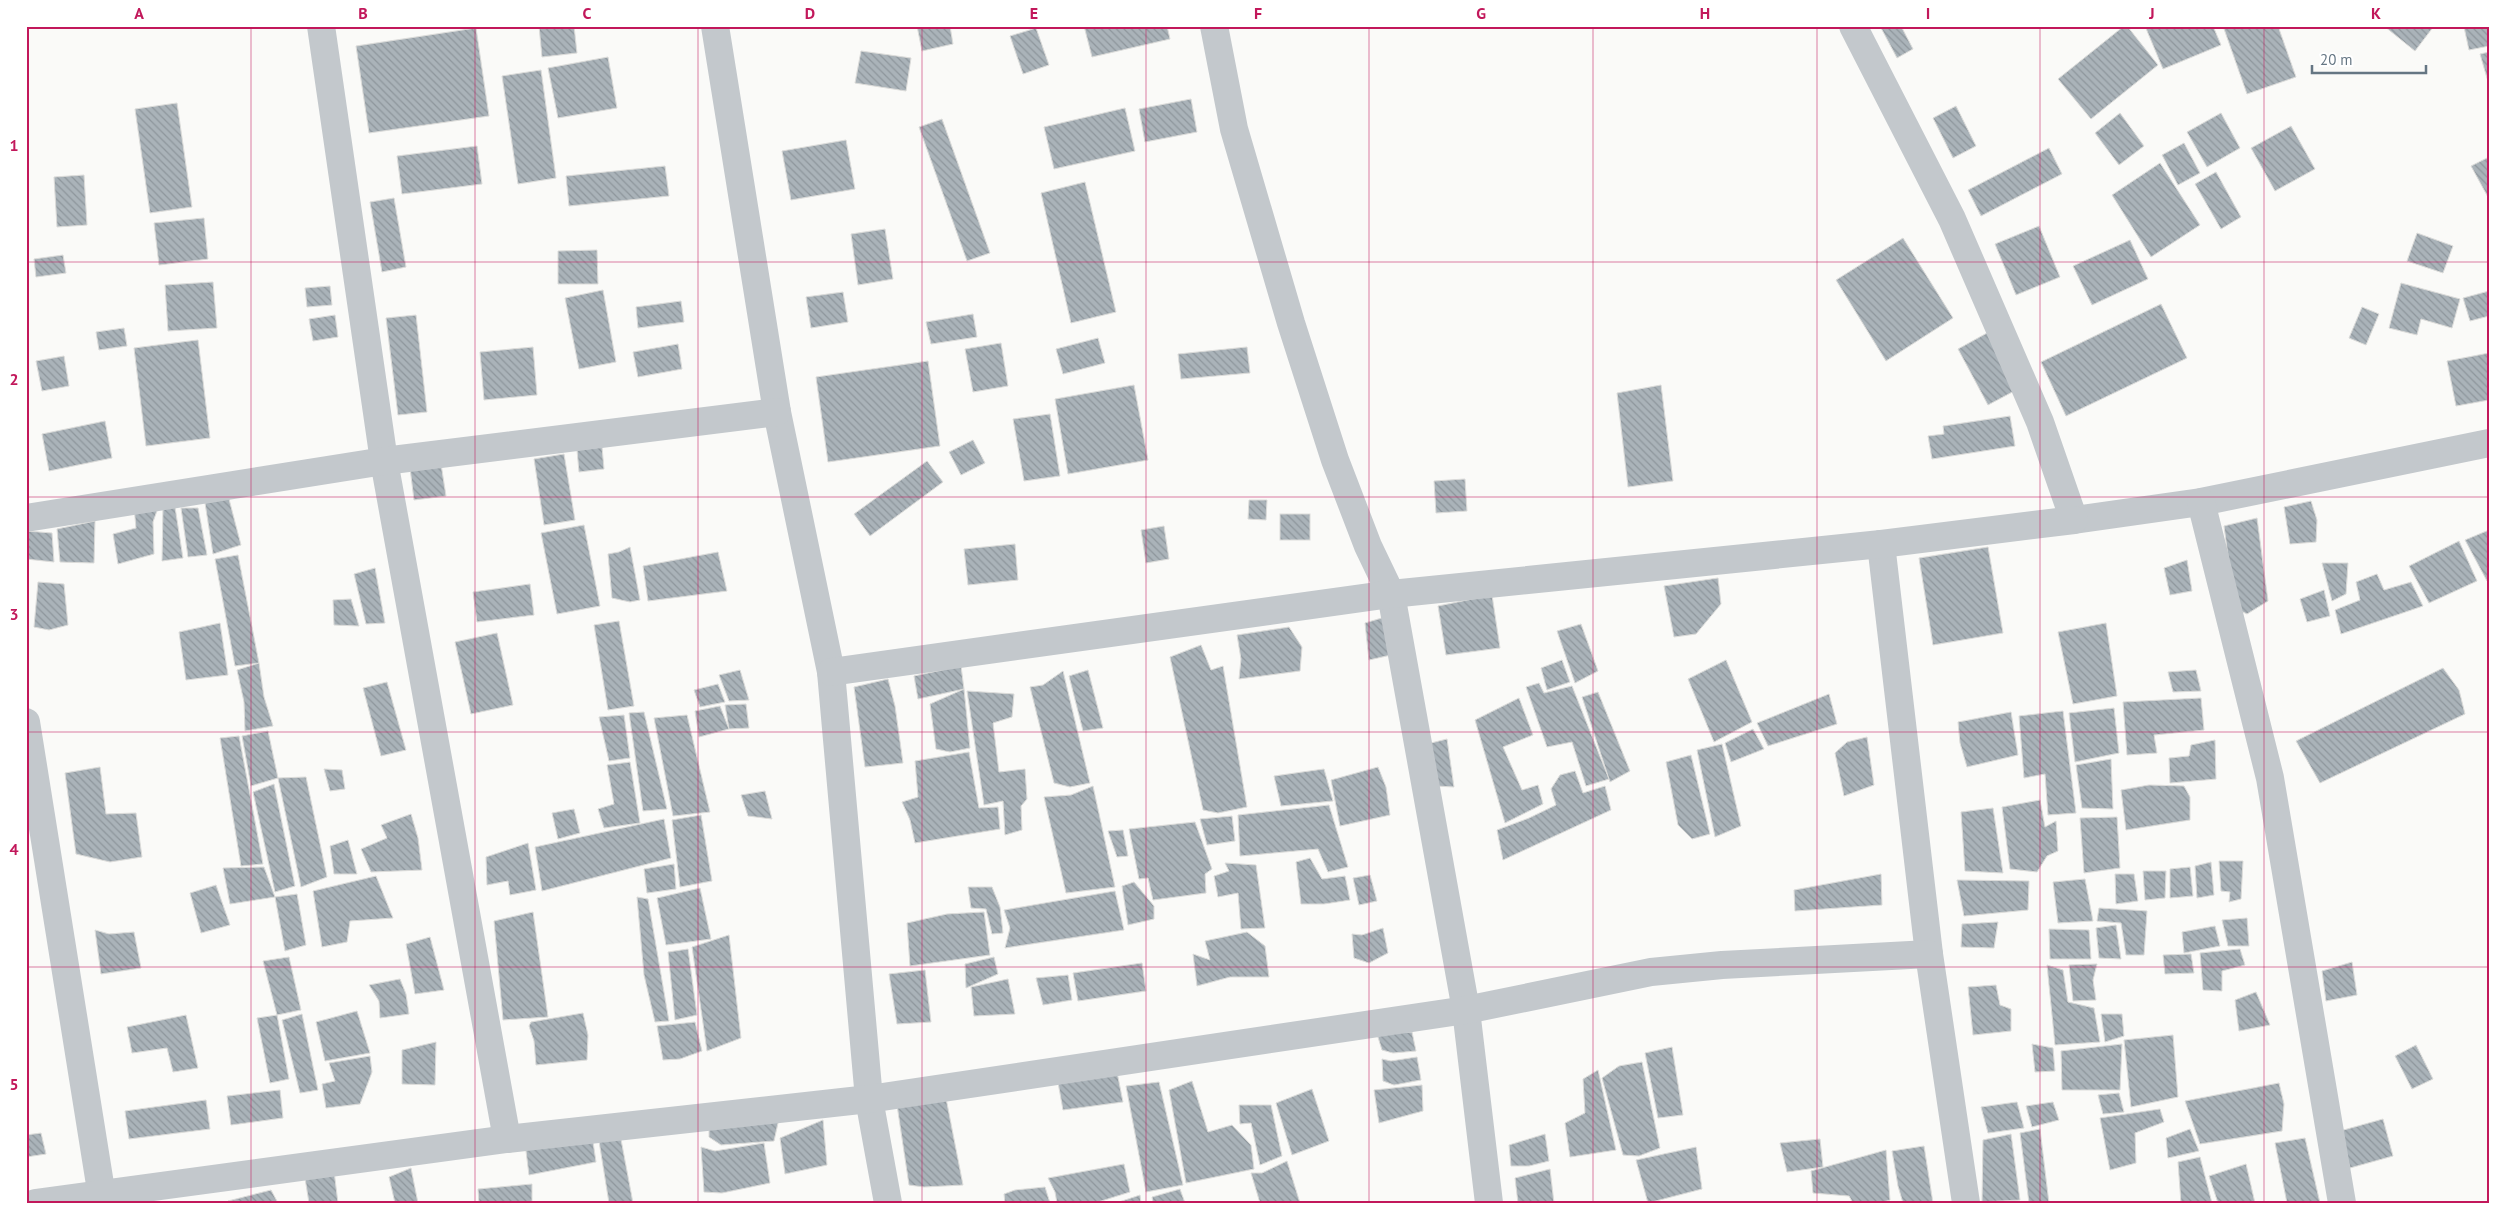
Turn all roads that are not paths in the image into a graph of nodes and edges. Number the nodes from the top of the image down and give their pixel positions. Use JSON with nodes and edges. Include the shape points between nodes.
{"nodes":[{"id":1,"x":321,"y":26,"type":"edge"},
{"id":2,"x":715,"y":26,"type":"edge"},
{"id":3,"x":1214,"y":26,"type":"edge"},
{"id":4,"x":1852,"y":26,"type":"edge"},
{"id":5,"x":777,"y":412,"type":"junction"},
{"id":6,"x":2489,"y":443,"type":"edge"},
{"id":7,"x":384,"y":461,"type":"junction"},
{"id":8,"x":2201,"y":502,"type":"junction"},
{"id":9,"x":26,"y":518,"type":"edge"},
{"id":10,"x":2074,"y":520,"type":"junction"},
{"id":11,"x":1881,"y":544,"type":"junction"},
{"id":12,"x":1391,"y":594,"type":"junction"},
{"id":13,"x":831,"y":672,"type":"junction"},
{"id":14,"x":26,"y":722,"type":"edge"},
{"id":15,"x":1928,"y":954,"type":"junction"},
{"id":16,"x":1466,"y":1010,"type":"junction"},
{"id":17,"x":869,"y":1099,"type":"junction"},
{"id":18,"x":507,"y":1139,"type":"junction"},
{"id":19,"x":102,"y":1197,"type":"edge"},
{"id":20,"x":35,"y":1203,"type":"edge"},
{"id":21,"x":888,"y":1203,"type":"edge"},
{"id":22,"x":1489,"y":1203,"type":"edge"},
{"id":23,"x":1966,"y":1203,"type":"edge"},
{"id":24,"x":2342,"y":1203,"type":"edge"}],
"edges":[{"from":1,"to":7,"type":"street"},
{"from":2,"to":5,"type":"street"},
{"from":3,"to":12,"type":"street","via":[[1234,129],[1291,323],[1335,460],[1368,546]]},
{"from":4,"to":10,"type":"street","via":[[1952,219],[2040,422]]},
{"from":5,"to":7,"type":"street"},
{"from":5,"to":13,"type":"street"},
{"from":6,"to":8,"type":"street"},
{"from":7,"to":9,"type":"street"},
{"from":7,"to":18,"type":"street"},
{"from":8,"to":10,"type":"street"},
{"from":8,"to":24,"type":"street","via":[[2270,778]]},
{"from":10,"to":11,"type":"street"},
{"from":11,"to":12,"type":"street"},
{"from":11,"to":15,"type":"street"},
{"from":12,"to":13,"type":"street"},
{"from":12,"to":16,"type":"street"},
{"from":13,"to":17,"type":"street"},
{"from":14,"to":19,"type":"street"},
{"from":15,"to":16,"type":"street","via":[[1722,964],[1651,972]]},
{"from":15,"to":23,"type":"street"},
{"from":16,"to":17,"type":"street"},
{"from":16,"to":22,"type":"street"},
{"from":17,"to":18,"type":"street"},
{"from":17,"to":21,"type":"street"},
{"from":18,"to":19,"type":"street"},
{"from":19,"to":20,"type":"street"}]}
